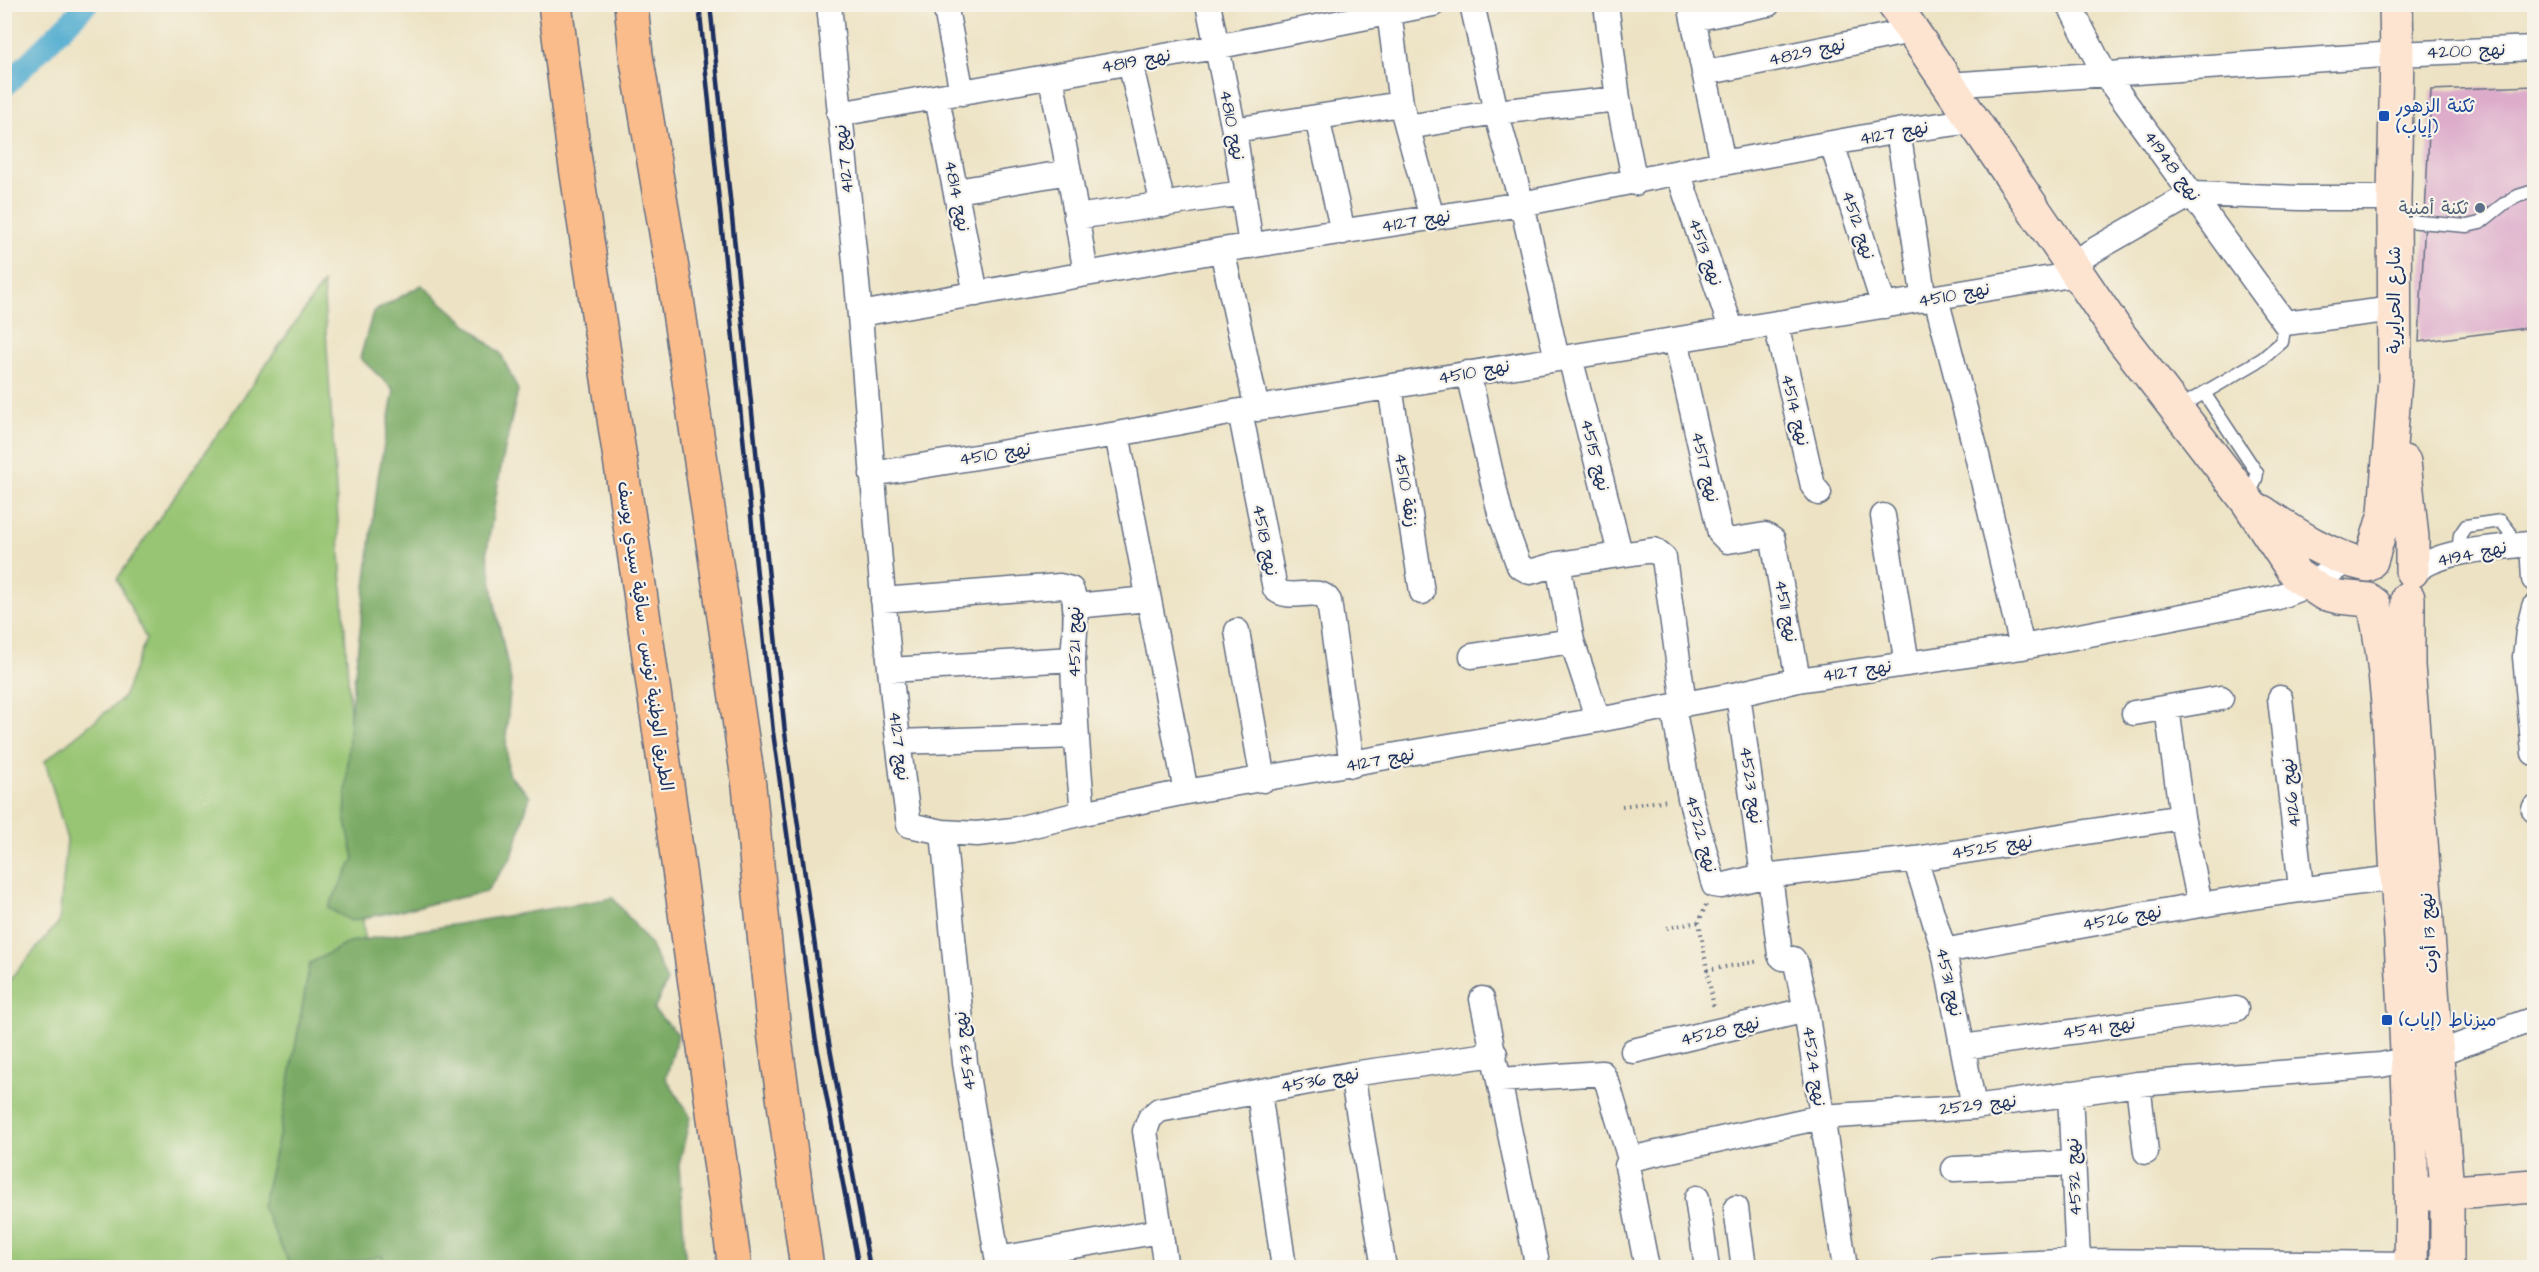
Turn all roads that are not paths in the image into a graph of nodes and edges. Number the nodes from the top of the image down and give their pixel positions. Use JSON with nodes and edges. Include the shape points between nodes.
{"nodes":[{"id":1,"x":555,"y":4,"type":"edge"},
{"id":2,"x":631,"y":4,"type":"edge"},
{"id":3,"x":829,"y":4,"type":"edge"},
{"id":4,"x":945,"y":4,"type":"edge"},
{"id":5,"x":1208,"y":4,"type":"edge"},
{"id":6,"x":1433,"y":4,"type":"edge"},
{"id":7,"x":1472,"y":4,"type":"edge"},
{"id":8,"x":1606,"y":4,"type":"edge"},
{"id":9,"x":1768,"y":4,"type":"edge"},
{"id":10,"x":2069,"y":4,"type":"edge"},
{"id":11,"x":2396,"y":4,"type":"edge"},
{"id":12,"x":1389,"y":9,"type":"edge"},
{"id":13,"x":1692,"y":12,"type":"edge"},
{"id":14,"x":1902,"y":18,"type":"edge"},
{"id":15,"x":1215,"y":47,"type":"junction"},
{"id":16,"x":2535,"y":48,"type":"edge"},
{"id":17,"x":2397,"y":54,"type":"junction"},
{"id":18,"x":1130,"y":62,"type":"junction"},
{"id":19,"x":1704,"y":73,"type":"junction"},
{"id":20,"x":2104,"y":73,"type":"junction"},
{"id":21,"x":1051,"y":77,"type":"junction"},
{"id":22,"x":1948,"y":85,"type":"junction"},
{"id":23,"x":962,"y":93,"type":"junction"},
{"id":24,"x":937,"y":98,"type":"junction"},
{"id":25,"x":1618,"y":99,"type":"junction"},
{"id":26,"x":1401,"y":104,"type":"junction"},
{"id":27,"x":1496,"y":112,"type":"junction"},
{"id":28,"x":839,"y":114,"type":"junction"},
{"id":29,"x":1317,"y":118,"type":"junction"},
{"id":30,"x":1971,"y":121,"type":"junction"},
{"id":31,"x":1408,"y":127,"type":"junction"},
{"id":32,"x":1234,"y":130,"type":"junction"},
{"id":33,"x":1898,"y":131,"type":"junction"},
{"id":34,"x":1832,"y":144,"type":"junction"},
{"id":35,"x":1723,"y":163,"type":"junction"},
{"id":36,"x":1069,"y":172,"type":"junction"},
{"id":37,"x":1678,"y":172,"type":"junction"},
{"id":38,"x":1635,"y":183,"type":"junction"},
{"id":39,"x":957,"y":191,"type":"junction"},
{"id":40,"x":2535,"y":191,"type":"edge"},
{"id":41,"x":1243,"y":193,"type":"junction"},
{"id":42,"x":2193,"y":194,"type":"junction"},
{"id":43,"x":1522,"y":204,"type":"junction"},
{"id":44,"x":1163,"y":205,"type":"junction"},
{"id":45,"x":2393,"y":209,"type":"junction"},
{"id":46,"x":1076,"y":217,"type":"junction"},
{"id":47,"x":1432,"y":218,"type":"junction"},
{"id":48,"x":1343,"y":232,"type":"junction"},
{"id":49,"x":1251,"y":246,"type":"junction"},
{"id":50,"x":1222,"y":250,"type":"junction"},
{"id":51,"x":2073,"y":269,"type":"junction"},
{"id":52,"x":1086,"y":273,"type":"junction"},
{"id":53,"x":976,"y":294,"type":"junction"},
{"id":54,"x":1930,"y":299,"type":"junction"},
{"id":55,"x":1884,"y":306,"type":"junction"},
{"id":56,"x":2394,"y":309,"type":"junction"},
{"id":57,"x":860,"y":314,"type":"junction"},
{"id":58,"x":2285,"y":323,"type":"junction"},
{"id":59,"x":1776,"y":324,"type":"junction"},
{"id":60,"x":1732,"y":331,"type":"junction"},
{"id":61,"x":1676,"y":340,"type":"junction"},
{"id":62,"x":1564,"y":358,"type":"junction"},
{"id":63,"x":1468,"y":373,"type":"junction"},
{"id":64,"x":2395,"y":380,"type":"junction"},
{"id":65,"x":1390,"y":387,"type":"junction"},
{"id":66,"x":2204,"y":393,"type":"junction"},
{"id":67,"x":1248,"y":410,"type":"junction"},
{"id":68,"x":2175,"y":410,"type":"junction"},
{"id":69,"x":1117,"y":434,"type":"junction"},
{"id":70,"x":872,"y":474,"type":"junction"},
{"id":71,"x":1819,"y":493,"type":"dead end"},
{"id":72,"x":2245,"y":499,"type":"junction"},
{"id":73,"x":1883,"y":516,"type":"dead end"},
{"id":74,"x":1774,"y":543,"type":"joint"},
{"id":75,"x":2526,"y":544,"type":"edge"},
{"id":76,"x":1620,"y":553,"type":"junction"},
{"id":77,"x":2362,"y":562,"type":"junction"},
{"id":78,"x":1558,"y":564,"type":"junction"},
{"id":79,"x":2535,"y":579,"type":"edge"},
{"id":80,"x":2411,"y":581,"type":"junction"},
{"id":81,"x":2309,"y":585,"type":"junction"},
{"id":82,"x":1422,"y":592,"type":"dead end"},
{"id":83,"x":1148,"y":599,"type":"junction"},
{"id":84,"x":883,"y":600,"type":"junction"},
{"id":85,"x":2372,"y":602,"type":"junction"},
{"id":86,"x":1075,"y":606,"type":"junction"},
{"id":87,"x":2535,"y":607,"type":"edge"},
{"id":88,"x":1237,"y":631,"type":"dead end"},
{"id":89,"x":1572,"y":641,"type":"junction"},
{"id":90,"x":2022,"y":647,"type":"junction"},
{"id":91,"x":1472,"y":656,"type":"dead end"},
{"id":92,"x":1073,"y":659,"type":"junction"},
{"id":93,"x":1907,"y":664,"type":"junction"},
{"id":94,"x":890,"y":670,"type":"junction"},
{"id":95,"x":1798,"y":680,"type":"junction"},
{"id":96,"x":1738,"y":694,"type":"junction"},
{"id":97,"x":2221,"y":698,"type":"dead end"},
{"id":98,"x":2280,"y":698,"type":"dead end"},
{"id":99,"x":1678,"y":705,"type":"junction"},
{"id":100,"x":2533,"y":705,"type":"edge"},
{"id":101,"x":2167,"y":708,"type":"junction"},
{"id":102,"x":2134,"y":713,"type":"dead end"},
{"id":103,"x":1598,"y":720,"type":"junction"},
{"id":104,"x":1076,"y":736,"type":"junction"},
{"id":105,"x":898,"y":742,"type":"junction"},
{"id":106,"x":2535,"y":753,"type":"edge"},
{"id":107,"x":1352,"y":765,"type":"junction"},
{"id":108,"x":1263,"y":780,"type":"junction"},
{"id":109,"x":1186,"y":792,"type":"junction"},
{"id":110,"x":1083,"y":813,"type":"junction"},
{"id":111,"x":2182,"y":817,"type":"junction"},
{"id":112,"x":943,"y":832,"type":"junction"},
{"id":113,"x":1915,"y":859,"type":"junction"},
{"id":114,"x":1767,"y":876,"type":"junction"},
{"id":115,"x":2397,"y":878,"type":"junction"},
{"id":116,"x":1714,"y":885,"type":"joint"},
{"id":117,"x":2301,"y":888,"type":"junction"},
{"id":118,"x":2200,"y":904,"type":"junction"},
{"id":119,"x":1944,"y":951,"type":"junction"},
{"id":120,"x":1482,"y":999,"type":"dead end"},
{"id":121,"x":2236,"y":1009,"type":"dead end"},
{"id":122,"x":1806,"y":1010,"type":"junction"},
{"id":123,"x":2534,"y":1021,"type":"edge"},
{"id":124,"x":1963,"y":1047,"type":"junction"},
{"id":125,"x":1633,"y":1051,"type":"dead end"},
{"id":126,"x":1495,"y":1054,"type":"junction"},
{"id":127,"x":2423,"y":1056,"type":"junction"},
{"id":128,"x":1352,"y":1074,"type":"junction"},
{"id":129,"x":1500,"y":1080,"type":"junction"},
{"id":130,"x":2138,"y":1084,"type":"junction"},
{"id":131,"x":1259,"y":1092,"type":"junction"},
{"id":132,"x":2070,"y":1093,"type":"junction"},
{"id":133,"x":1974,"y":1107,"type":"junction"},
{"id":134,"x":1821,"y":1117,"type":"junction"},
{"id":135,"x":2146,"y":1152,"type":"dead end"},
{"id":136,"x":1630,"y":1160,"type":"junction"},
{"id":137,"x":2074,"y":1163,"type":"junction"},
{"id":138,"x":1954,"y":1169,"type":"dead end"},
{"id":139,"x":2535,"y":1186,"type":"edge"},
{"id":140,"x":2447,"y":1192,"type":"junction"},
{"id":141,"x":2410,"y":1197,"type":"junction"},
{"id":142,"x":1696,"y":1198,"type":"dead end"},
{"id":143,"x":1736,"y":1208,"type":"dead end"},
{"id":144,"x":1160,"y":1232,"type":"junction"},
{"id":145,"x":2078,"y":1261,"type":"junction"},
{"id":146,"x":999,"y":1263,"type":"edge"},
{"id":147,"x":2139,"y":1264,"type":"edge"},
{"id":148,"x":2411,"y":1266,"type":"edge"},
{"id":149,"x":735,"y":1268,"type":"edge"},
{"id":150,"x":807,"y":1268,"type":"edge"},
{"id":151,"x":1166,"y":1268,"type":"edge"},
{"id":152,"x":1284,"y":1268,"type":"edge"},
{"id":153,"x":1384,"y":1268,"type":"edge"},
{"id":154,"x":1538,"y":1268,"type":"edge"},
{"id":155,"x":1647,"y":1268,"type":"edge"},
{"id":156,"x":1707,"y":1268,"type":"edge"},
{"id":157,"x":1744,"y":1268,"type":"edge"},
{"id":158,"x":1845,"y":1268,"type":"edge"},
{"id":159,"x":1941,"y":1268,"type":"edge"},
{"id":160,"x":2447,"y":1268,"type":"edge"}],
"edges":[{"from":1,"to":149,"type":"highway","name":"الطريق الوطنية تونس - ساقية سيدي يوسف"},
{"from":2,"to":150,"type":"highway","via":[[749,786],[774,1032]]},
{"from":3,"to":28,"type":"street","name":"نهج 4127"},
{"from":4,"to":23,"type":"street"},
{"from":5,"to":15,"type":"street","name":"نهج 4810"},
{"from":6,"to":12,"type":"street","name":"نهج 4819"},
{"from":7,"to":27,"type":"street","name":"نهج 4515"},
{"from":8,"to":25,"type":"street"},
{"from":9,"to":13,"type":"street"},
{"from":10,"to":20,"type":"street","name":"نهج 41948"},
{"from":11,"to":17,"type":"main road","name":"شارع الحرايرية"},
{"from":12,"to":15,"type":"street","name":"نهج 4819"},
{"from":12,"to":26,"type":"street"},
{"from":13,"to":19,"type":"street"},
{"from":14,"to":19,"type":"street","name":"نهج 4829"},
{"from":14,"to":22,"type":"main road"},
{"from":15,"to":18,"type":"street","name":"نهج 4819"},
{"from":15,"to":32,"type":"street","name":"نهج 4810"},
{"from":16,"to":17,"type":"street","name":"نهج 4200"},
{"from":17,"to":20,"type":"street"},
{"from":17,"to":45,"type":"main road","name":"شارع الحرايرية"},
{"from":18,"to":21,"type":"street","name":"نهج 4819"},
{"from":18,"to":44,"type":"street"},
{"from":19,"to":35,"type":"street"},
{"from":20,"to":22,"type":"street"},
{"from":20,"to":42,"type":"street","name":"نهج 41948"},
{"from":21,"to":23,"type":"street","name":"نهج 4819"},
{"from":21,"to":36,"type":"street"},
{"from":22,"to":30,"type":"main road"},
{"from":23,"to":24,"type":"street","name":"نهج 4819"},
{"from":24,"to":28,"type":"street","name":"نهج 4819"},
{"from":24,"to":39,"type":"street","name":"نهج 4814"},
{"from":25,"to":27,"type":"street"},
{"from":25,"to":38,"type":"street"},
{"from":26,"to":29,"type":"street"},
{"from":26,"to":31,"type":"street"},
{"from":27,"to":31,"type":"street"},
{"from":27,"to":43,"type":"street","name":"نهج 4515"},
{"from":28,"to":57,"type":"street","name":"نهج 4127"},
{"from":29,"to":32,"type":"street"},
{"from":29,"to":48,"type":"street"},
{"from":30,"to":33,"type":"street","name":"نهج 4127"},
{"from":30,"to":51,"type":"main road"},
{"from":31,"to":47,"type":"street"},
{"from":32,"to":41,"type":"street","name":"نهج 4810"},
{"from":33,"to":34,"type":"street","name":"نهج 4127"},
{"from":33,"to":54,"type":"street"},
{"from":34,"to":35,"type":"street","name":"نهج 4127"},
{"from":34,"to":55,"type":"street","name":"نهج 4512"},
{"from":35,"to":37,"type":"street","name":"نهج 4127"},
{"from":36,"to":39,"type":"street"},
{"from":36,"to":46,"type":"street"},
{"from":37,"to":38,"type":"street","name":"نهج 4127"},
{"from":37,"to":60,"type":"street","name":"نهج 4513"},
{"from":38,"to":43,"type":"street","name":"نهج 4127"},
{"from":39,"to":53,"type":"street","name":"نهج 4814"},
{"from":40,"to":45,"type":"lane","via":[[2518,196],[2480,223],[2467,226]]},
{"from":41,"to":44,"type":"street"},
{"from":41,"to":49,"type":"street","name":"نهج 4810"},
{"from":42,"to":45,"type":"street","via":[[2300,198]]},
{"from":42,"to":51,"type":"street","name":"نهج 4510"},
{"from":42,"to":58,"type":"street","name":"نهج 41948"},
{"from":43,"to":47,"type":"street","name":"نهج 4127"},
{"from":43,"to":62,"type":"street","name":"نهج 4515"},
{"from":44,"to":46,"type":"street"},
{"from":45,"to":56,"type":"main road","name":"شارع الحرايرية"},
{"from":46,"to":52,"type":"street"},
{"from":47,"to":48,"type":"street","name":"نهج 4127"},
{"from":48,"to":49,"type":"street","name":"نهج 4127"},
{"from":49,"to":50,"type":"street","name":"نهج 4127"},
{"from":50,"to":52,"type":"street","name":"نهج 4127"},
{"from":50,"to":67,"type":"street","name":"نهج 4518"},
{"from":51,"to":54,"type":"street","name":"نهج 4510"},
{"from":51,"to":68,"type":"main road"},
{"from":52,"to":53,"type":"street","name":"نهج 4127"},
{"from":53,"to":57,"type":"street","name":"نهج 4127"},
{"from":54,"to":55,"type":"street","name":"نهج 4510"},
{"from":54,"to":90,"type":"street","via":[[1976,451]]},
{"from":55,"to":59,"type":"street","name":"نهج 4510"},
{"from":56,"to":58,"type":"street"},
{"from":56,"to":64,"type":"main road","name":"شارع الحرايرية"},
{"from":57,"to":70,"type":"street","name":"نهج 4127"},
{"from":58,"to":66,"type":"lane","via":[[2282,342]]},
{"from":59,"to":60,"type":"street","name":"نهج 4510"},
{"from":59,"to":71,"type":"street","name":"نهج 4514","via":[[1812,486]]},
{"from":60,"to":61,"type":"street","name":"نهج 4510"},
{"from":61,"to":62,"type":"street","name":"نهج 4510"},
{"from":61,"to":74,"type":"street","name":"نهج 4517","via":[[1720,533],[1728,541],[1765,535]]},
{"from":62,"to":63,"type":"street","name":"نهج 4510"},
{"from":62,"to":76,"type":"street","name":"نهج 4515"},
{"from":63,"to":65,"type":"street","name":"نهج 4510"},
{"from":63,"to":78,"type":"street","via":[[1500,513],[1519,566],[1530,572]]},
{"from":64,"to":77,"type":"main road","name":"شارع الحرايرية","via":[[2385,513]]},
{"from":64,"to":80,"type":"main road","name":"شارع الحرايرية","via":[[2412,538]]},
{"from":65,"to":67,"type":"street","name":"نهج 4510"},
{"from":65,"to":82,"type":"street","name":"زنقة 4510"},
{"from":66,"to":68,"type":"lane"},
{"from":66,"to":72,"type":"lane","via":[[2257,473]]},
{"from":67,"to":69,"type":"street","name":"نهج 4510"},
{"from":67,"to":107,"type":"street","name":"نهج 4518","via":[[1275,590],[1287,596],[1321,594],[1329,601]]},
{"from":68,"to":72,"type":"main road"},
{"from":69,"to":70,"type":"street","name":"نهج 4510"},
{"from":69,"to":83,"type":"street"},
{"from":70,"to":84,"type":"street","name":"نهج 4127"},
{"from":72,"to":77,"type":"main road","via":[[2311,545]]},
{"from":72,"to":81,"type":"main road","via":[[2286,562]]},
{"from":73,"to":93,"type":"street"},
{"from":74,"to":95,"type":"street","name":"نهج 4511"},
{"from":75,"to":79,"type":"street"},
{"from":75,"to":80,"type":"street","name":"نهج 4194","via":[[2458,553],[2422,565]]},
{"from":76,"to":78,"type":"street"},
{"from":76,"to":99,"type":"street","name":"نهج 4522","via":[[1654,550],[1664,558]]},
{"from":77,"to":80,"type":"main road","via":[[2395,555],[2406,561]]},
{"from":77,"to":81,"type":"street","name":"نهج 4127"},
{"from":77,"to":85,"type":"main road","via":[[2361,583]]},
{"from":78,"to":89,"type":"street"},
{"from":80,"to":85,"type":"main road","via":[[2392,608]]},
{"from":80,"to":127,"type":"main road","name":"نهج 13 أوت","via":[[2408,665]]},
{"from":81,"to":85,"type":"main road","via":[[2339,597]]},
{"from":81,"to":90,"type":"street","name":"نهج 4127","via":[[2253,603]]},
{"from":83,"to":86,"type":"street"},
{"from":83,"to":109,"type":"street"},
{"from":84,"to":86,"type":"street","name":"نهج 4521","via":[[1060,586],[1071,589]]},
{"from":84,"to":94,"type":"street","name":"نهج 4127"},
{"from":85,"to":115,"type":"main road","name":"نهج 13 أوت","via":[[2385,668]]},
{"from":86,"to":92,"type":"street","name":"نهج 4521"},
{"from":87,"to":100,"type":"street","via":[[2526,657]]},
{"from":88,"to":108,"type":"street"},
{"from":89,"to":91,"type":"street"},
{"from":89,"to":103,"type":"street"},
{"from":90,"to":93,"type":"street","name":"نهج 4127"},
{"from":92,"to":94,"type":"street"},
{"from":92,"to":104,"type":"street","name":"نهج 4521"},
{"from":93,"to":95,"type":"street","name":"نهج 4127"},
{"from":94,"to":105,"type":"street","name":"نهج 4127"},
{"from":95,"to":96,"type":"street","name":"نهج 4127"},
{"from":96,"to":99,"type":"street","name":"نهج 4127"},
{"from":96,"to":114,"type":"street","name":"نهج 4523"},
{"from":97,"to":101,"type":"street"},
{"from":98,"to":117,"type":"street","name":"نهج 4126"},
{"from":99,"to":103,"type":"street","name":"نهج 4127"},
{"from":99,"to":116,"type":"street","name":"نهج 4522","via":[[1690,798]]},
{"from":100,"to":106,"type":"street"},
{"from":101,"to":102,"type":"street"},
{"from":101,"to":111,"type":"street"},
{"from":103,"to":107,"type":"street","name":"نهج 4127"},
{"from":104,"to":105,"type":"street"},
{"from":104,"to":110,"type":"street","name":"نهج 4521"},
{"from":105,"to":112,"type":"street","name":"نهج 4127","via":[[909,825]]},
{"from":107,"to":108,"type":"street","name":"نهج 4127"},
{"from":108,"to":109,"type":"street","name":"نهج 4127"},
{"from":109,"to":110,"type":"street","name":"نهج 4127"},
{"from":110,"to":112,"type":"street","name":"نهج 4127","via":[[1013,830]]},
{"from":111,"to":113,"type":"street","name":"نهج 4525"},
{"from":111,"to":118,"type":"street"},
{"from":112,"to":146,"type":"street","name":"نهج 4543","via":[[965,1063]]},
{"from":113,"to":114,"type":"street","name":"نهج 4525"},
{"from":113,"to":119,"type":"street","name":"نهج 4531"},
{"from":114,"to":116,"type":"street","name":"نهج 4525"},
{"from":114,"to":122,"type":"street","name":"نهج 4524","via":[[1781,957],[1796,963]]},
{"from":115,"to":117,"type":"street","name":"نهج 4526"},
{"from":115,"to":127,"type":"main road","name":"نهج 13 أوت"},
{"from":117,"to":118,"type":"street","name":"نهج 4526"},
{"from":118,"to":119,"type":"street","name":"نهج 4526"},
{"from":119,"to":124,"type":"street","name":"نهج 4531"},
{"from":120,"to":126,"type":"street"},
{"from":121,"to":124,"type":"street","name":"نهج 4541"},
{"from":122,"to":125,"type":"street","name":"نهج 4528"},
{"from":122,"to":134,"type":"street","name":"نهج 4524"},
{"from":123,"to":127,"type":"street","name":"نهج 2529"},
{"from":124,"to":133,"type":"street","name":"نهج 4531"},
{"from":126,"to":128,"type":"street","name":"نهج 4536"},
{"from":126,"to":129,"type":"street"},
{"from":127,"to":130,"type":"street","name":"نهج 2529","via":[[2358,1067]]},
{"from":127,"to":140,"type":"main road","name":"نهج 13 أوت"},
{"from":127,"to":141,"type":"main road","name":"نهج 13 أوت"},
{"from":128,"to":131,"type":"street","name":"نهج 4536"},
{"from":128,"to":153,"type":"street"},
{"from":129,"to":136,"type":"street","via":[[1602,1073]]},
{"from":129,"to":154,"type":"street"},
{"from":130,"to":132,"type":"street","name":"نهج 2529"},
{"from":130,"to":135,"type":"street"},
{"from":131,"to":144,"type":"street","name":"نهج 4536","via":[[1160,1110],[1150,1118],[1145,1131]]},
{"from":131,"to":152,"type":"street"},
{"from":132,"to":133,"type":"street","name":"نهج 2529"},
{"from":132,"to":137,"type":"street","name":"نهج 4532"},
{"from":133,"to":134,"type":"street","name":"نهج 2529"},
{"from":134,"to":136,"type":"street","name":"نهج 2529"},
{"from":134,"to":158,"type":"street","name":"نهج 4524"},
{"from":136,"to":155,"type":"street","via":[[1627,1166]]},
{"from":137,"to":138,"type":"street"},
{"from":137,"to":145,"type":"street","name":"نهج 4532"},
{"from":139,"to":140,"type":"main road"},
{"from":140,"to":141,"type":"main road"},
{"from":140,"to":160,"type":"main road","name":"نهج 13 أوت"},
{"from":141,"to":148,"type":"main road","name":"نهج 13 أوت"},
{"from":142,"to":156,"type":"street"},
{"from":143,"to":157,"type":"street"},
{"from":144,"to":146,"type":"street"},
{"from":144,"to":151,"type":"street"},
{"from":145,"to":147,"type":"street"},
{"from":145,"to":159,"type":"street"},
{"from":147,"to":148,"type":"street"}]}
